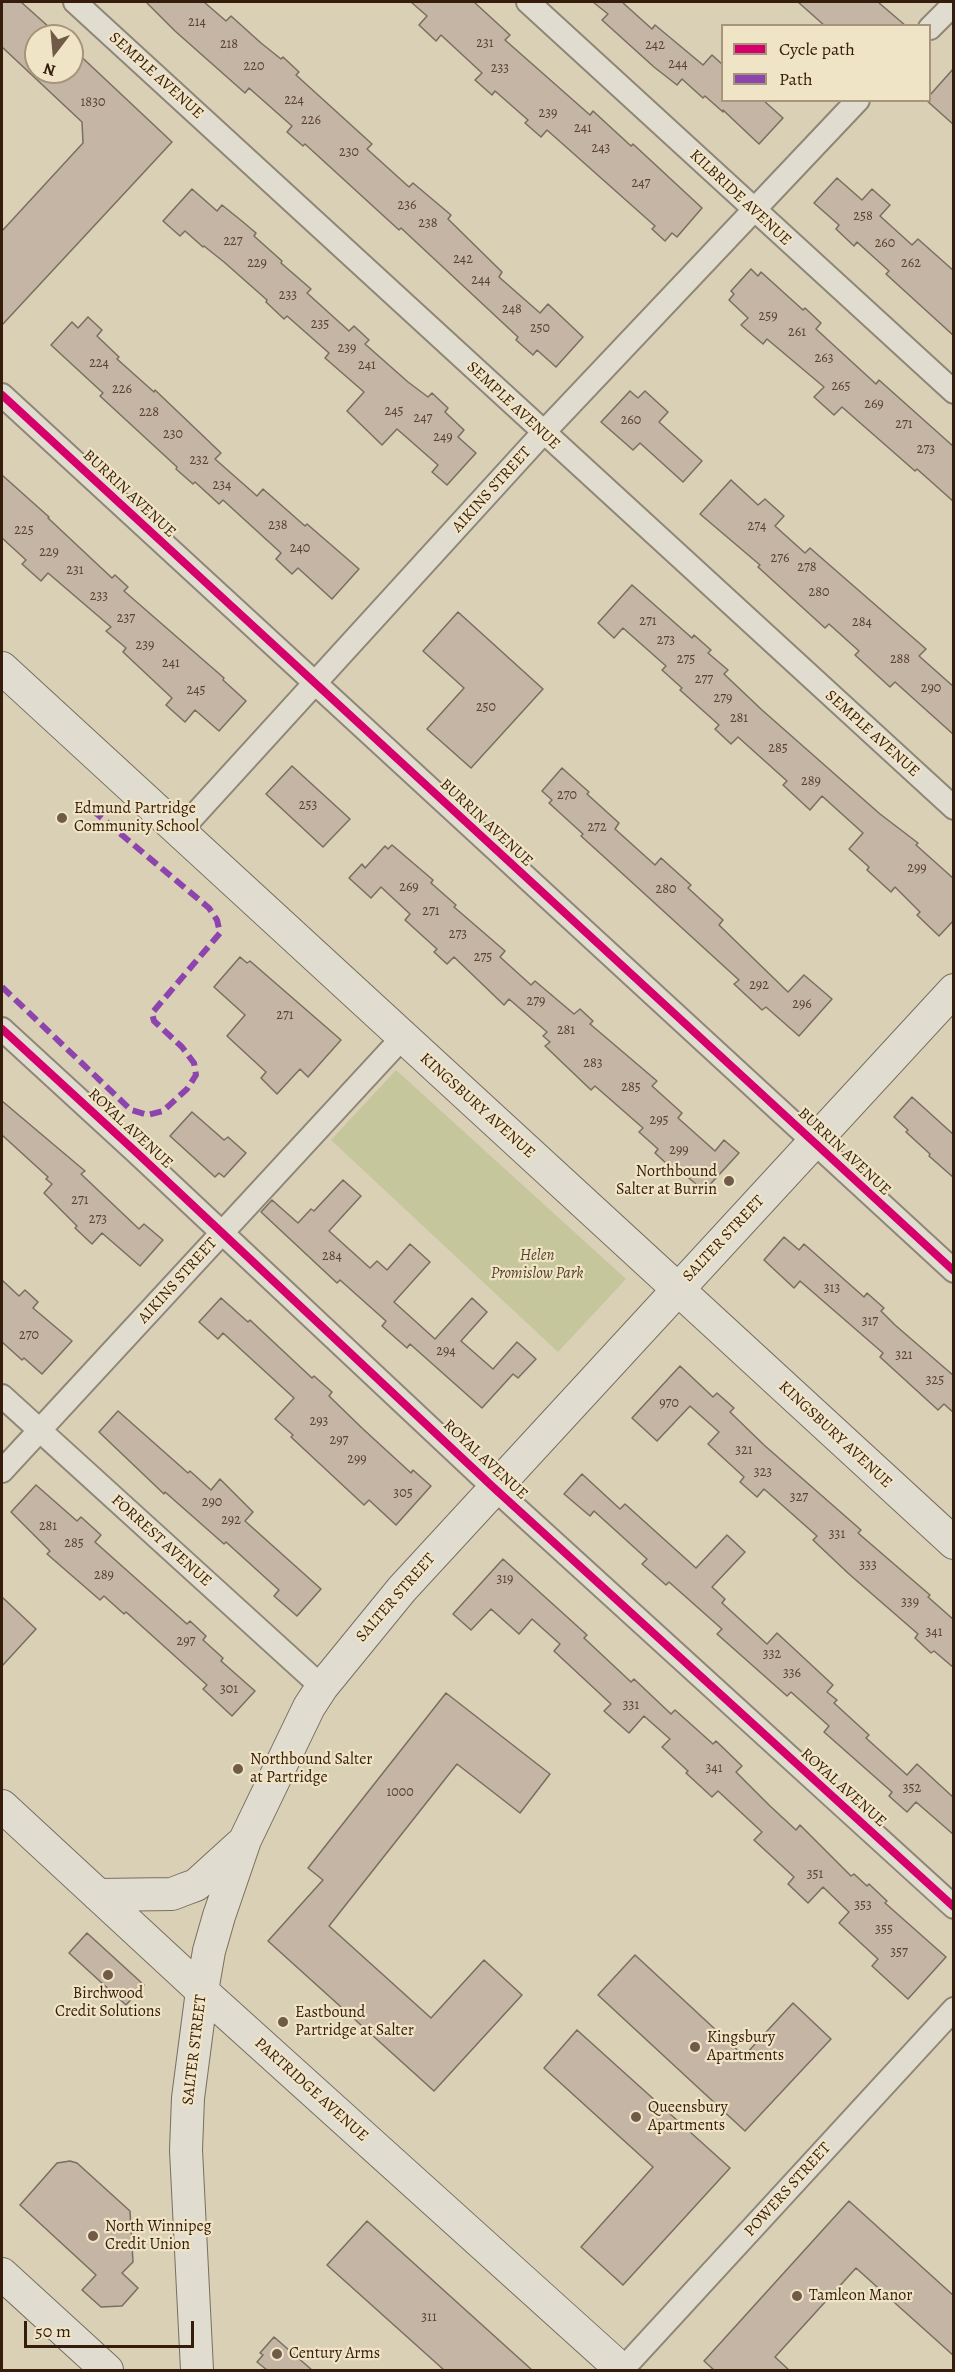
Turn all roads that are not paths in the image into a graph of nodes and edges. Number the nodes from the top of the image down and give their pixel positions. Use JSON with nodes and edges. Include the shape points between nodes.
{"nodes":[{"id":1,"x":75,"y":2,"type":"edge"},
{"id":2,"x":528,"y":2,"type":"edge"},
{"id":3,"x":947,"y":9,"type":"edge"},
{"id":4,"x":931,"y":27,"type":"edge"},
{"id":5,"x":856,"y":102,"type":"edge"},
{"id":6,"x":754,"y":211,"type":"junction"},
{"id":7,"x":954,"y":392,"type":"edge"},
{"id":8,"x":2,"y":395,"type":"edge"},
{"id":9,"x":543,"y":434,"type":"junction"},
{"id":10,"x":2,"y":668,"type":"edge"},
{"id":11,"x":314,"y":683,"type":"junction"},
{"id":12,"x":954,"y":808,"type":"edge"},
{"id":13,"x":180,"y":831,"type":"junction"},
{"id":14,"x":954,"y":990,"type":"edge"},
{"id":15,"x":2,"y":1029,"type":"edge"},
{"id":16,"x":402,"y":1038,"type":"junction"},
{"id":17,"x":813,"y":1142,"type":"junction"},
{"id":18,"x":221,"y":1233,"type":"junction"},
{"id":19,"x":954,"y":1271,"type":"edge"},
{"id":20,"x":677,"y":1290,"type":"junction"},
{"id":21,"x":2,"y":1396,"type":"edge"},
{"id":22,"x":38,"y":1430,"type":"junction"},
{"id":23,"x":2,"y":1471,"type":"edge"},
{"id":24,"x":494,"y":1488,"type":"junction"},
{"id":25,"x":954,"y":1543,"type":"edge"},
{"id":26,"x":322,"y":1687,"type":"junction"},
{"id":27,"x":2,"y":1806,"type":"edge"},
{"id":28,"x":245,"y":1840,"type":"junction"},
{"id":29,"x":98,"y":1895,"type":"junction"},
{"id":30,"x":954,"y":1907,"type":"edge"},
{"id":31,"x":202,"y":1991,"type":"junction"},
{"id":32,"x":954,"y":2009,"type":"edge"},
{"id":33,"x":2,"y":2274,"type":"edge"},
{"id":34,"x":107,"y":2370,"type":"edge"},
{"id":35,"x":197,"y":2370,"type":"edge"},
{"id":36,"x":622,"y":2370,"type":"edge"}],
"edges":[{"from":1,"to":9,"type":"street","name":"SEMPLE AVENUE"},
{"from":2,"to":6,"type":"street","name":"KILBRIDE AVENUE"},
{"from":3,"to":4,"type":"street"},
{"from":5,"to":6,"type":"street","name":"AIKINS STREET"},
{"from":6,"to":7,"type":"street","name":"KILBRIDE AVENUE"},
{"from":6,"to":9,"type":"street","name":"AIKINS STREET"},
{"from":8,"to":11,"type":"street","name":"BURRIN AVENUE"},
{"from":9,"to":11,"type":"street","name":"AIKINS STREET"},
{"from":9,"to":12,"type":"street","name":"SEMPLE AVENUE"},
{"from":10,"to":13,"type":"main road","name":"KINGSBURY AVENUE"},
{"from":11,"to":13,"type":"street","name":"AIKINS STREET"},
{"from":11,"to":17,"type":"street","name":"BURRIN AVENUE"},
{"from":13,"to":16,"type":"main road","name":"KINGSBURY AVENUE"},
{"from":14,"to":17,"type":"main road","name":"SALTER STREET"},
{"from":15,"to":18,"type":"street","name":"ROYAL AVENUE"},
{"from":16,"to":18,"type":"street","name":"AIKINS STREET"},
{"from":16,"to":20,"type":"main road","name":"KINGSBURY AVENUE"},
{"from":17,"to":19,"type":"street","name":"BURRIN AVENUE"},
{"from":17,"to":20,"type":"main road","name":"SALTER STREET"},
{"from":18,"to":22,"type":"street","name":"AIKINS STREET"},
{"from":18,"to":24,"type":"street","name":"ROYAL AVENUE"},
{"from":20,"to":24,"type":"main road","name":"SALTER STREET"},
{"from":20,"to":25,"type":"main road","name":"KINGSBURY AVENUE"},
{"from":21,"to":22,"type":"street","name":"FORREST AVENUE"},
{"from":22,"to":23,"type":"street","name":"AIKINS STREET"},
{"from":22,"to":26,"type":"street","name":"FORREST AVENUE"},
{"from":24,"to":26,"type":"main road","name":"SALTER STREET","via":[[402,1589]]},
{"from":24,"to":30,"type":"street","name":"ROYAL AVENUE"},
{"from":26,"to":28,"type":"main road","name":"SALTER STREET","via":[[298,1728]]},
{"from":27,"to":29,"type":"main road","name":"PARTRIDGE AVENUE"},
{"from":28,"to":29,"type":"main road","via":[[196,1885],[172,1894]]},
{"from":28,"to":31,"type":"main road","name":"SALTER STREET","via":[[209,1951]]},
{"from":29,"to":31,"type":"main road","name":"PARTRIDGE AVENUE"},
{"from":31,"to":35,"type":"main road","name":"SALTER STREET","via":[[188,2098],[186,2150]]},
{"from":31,"to":36,"type":"main road","name":"PARTRIDGE AVENUE"},
{"from":32,"to":36,"type":"street","name":"POWERS STREET"},
{"from":33,"to":34,"type":"main road"}]}
